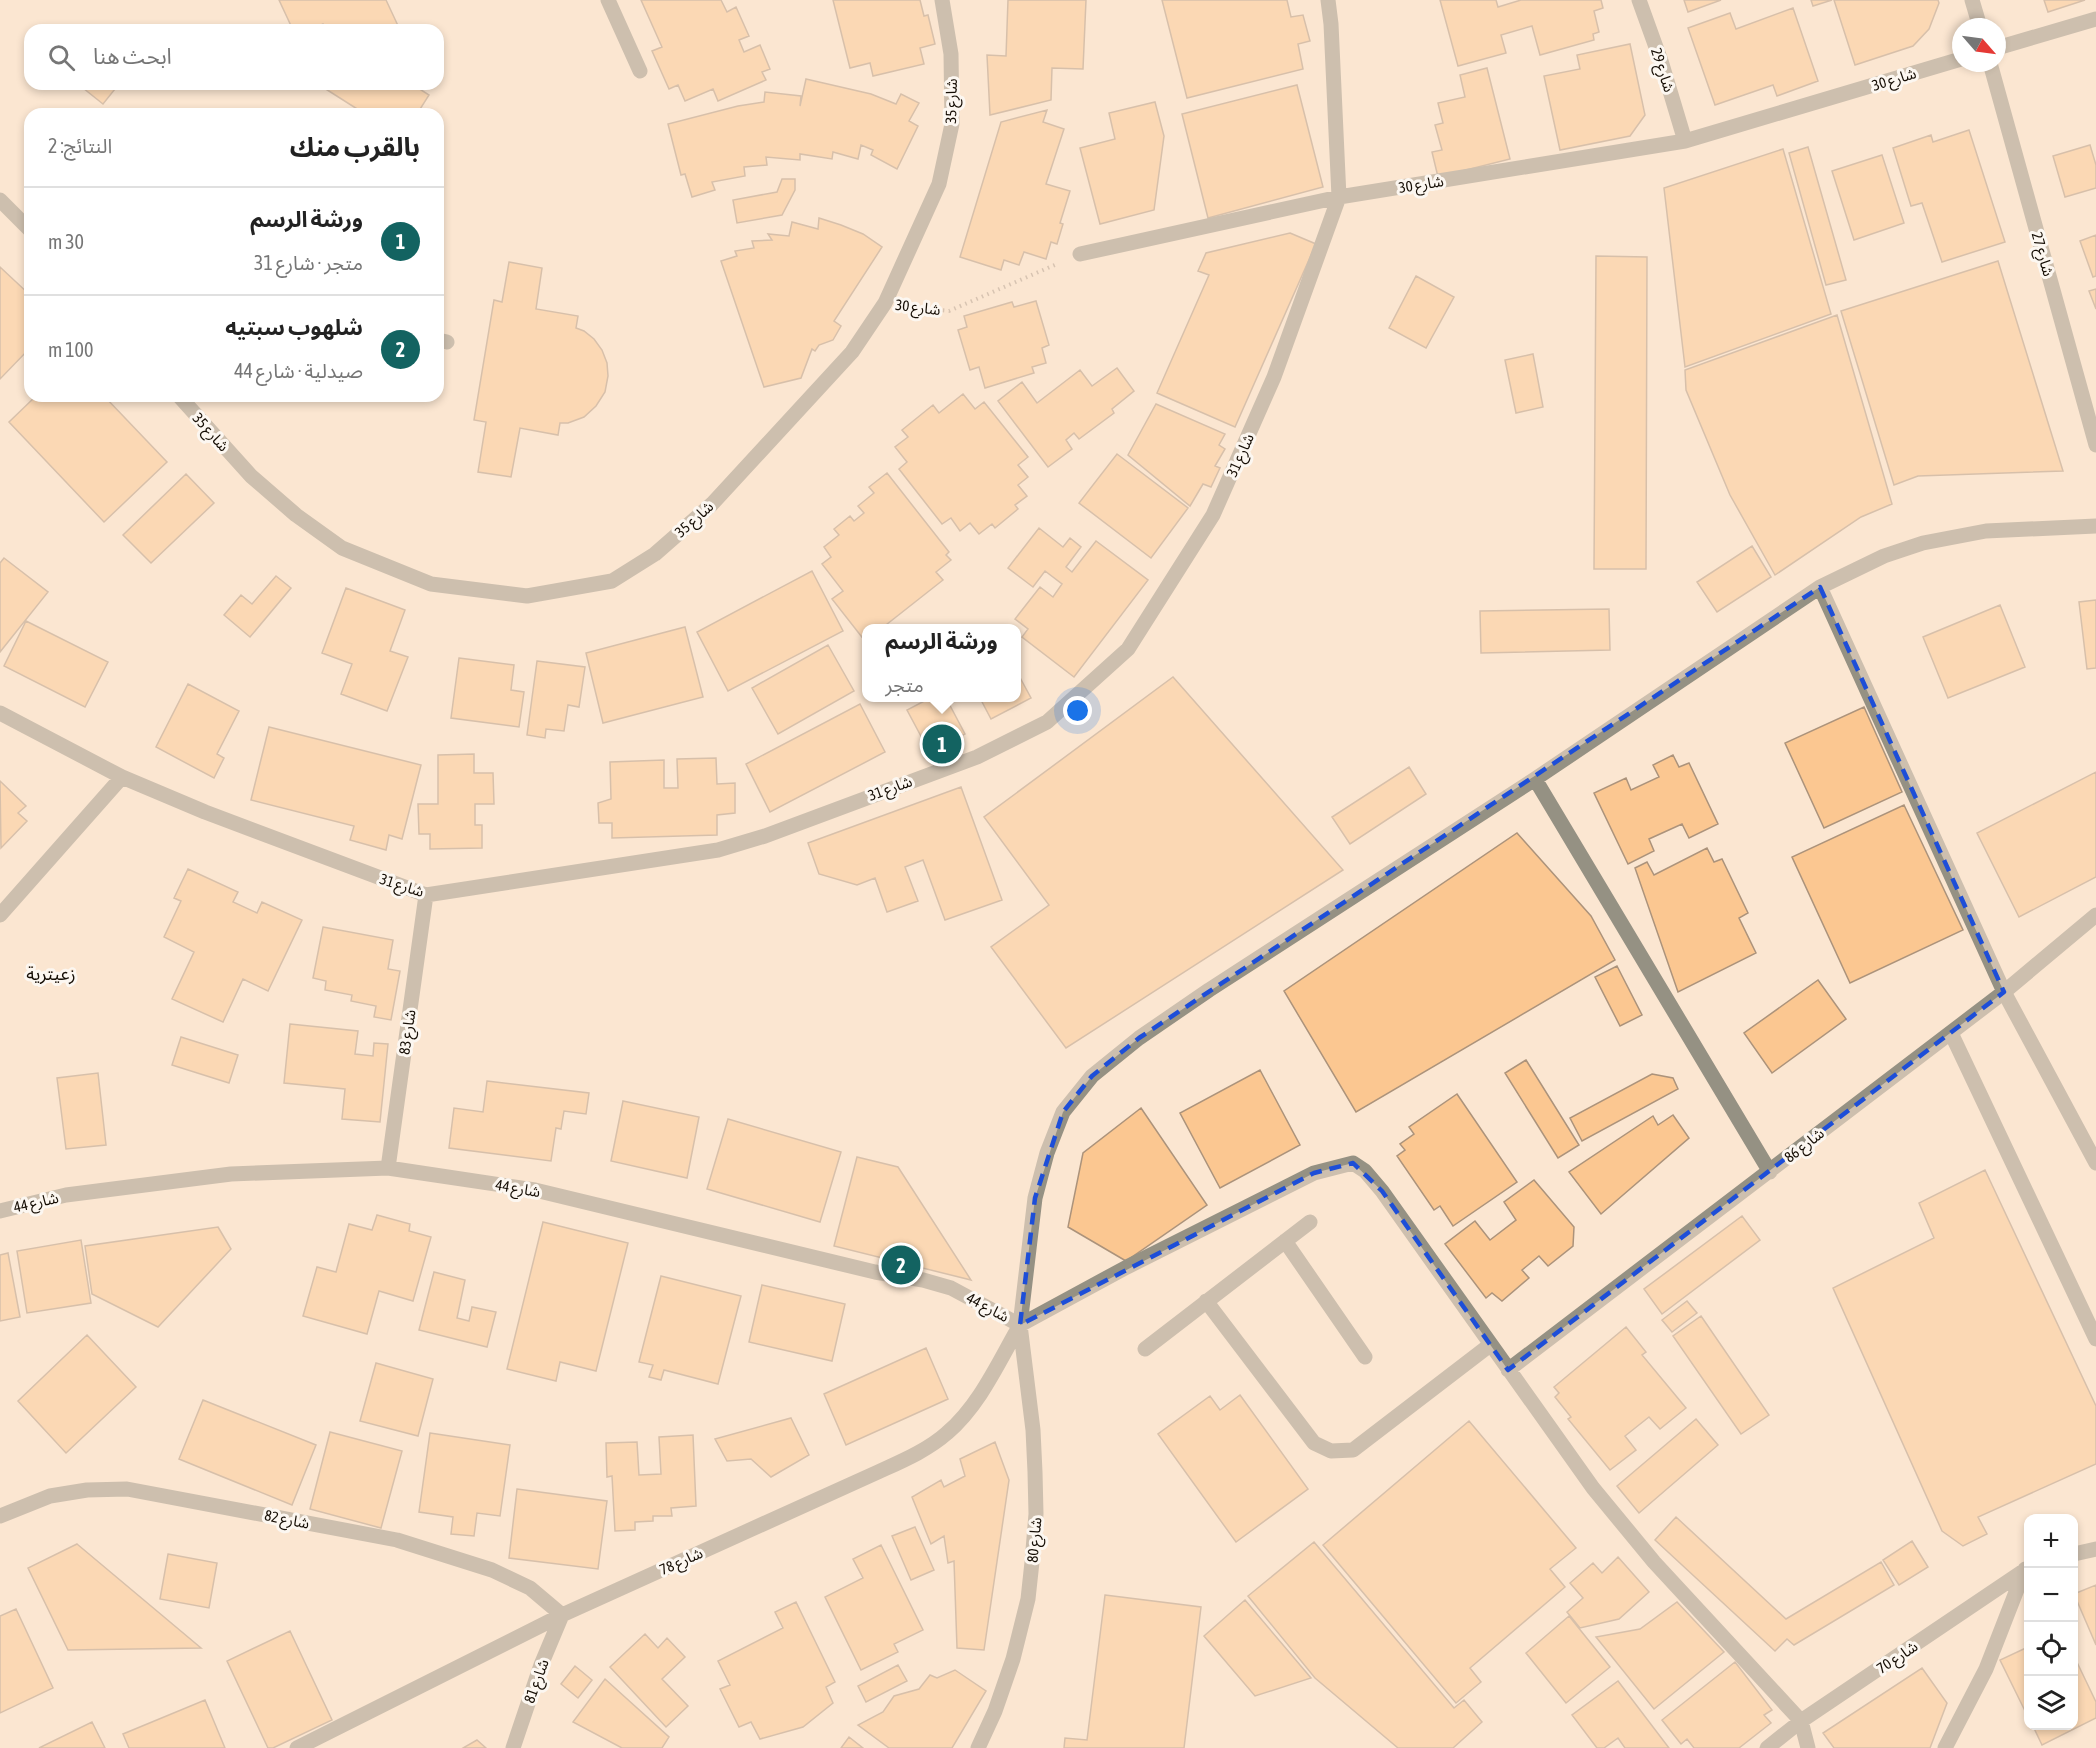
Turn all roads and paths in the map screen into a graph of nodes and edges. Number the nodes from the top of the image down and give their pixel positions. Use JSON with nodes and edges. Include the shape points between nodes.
{"nodes":[{"id":1,"x":608,"y":0,"type":"edge"},
{"id":2,"x":942,"y":0,"type":"edge"},
{"id":3,"x":1329,"y":0,"type":"edge"},
{"id":4,"x":1639,"y":0,"type":"edge"},
{"id":5,"x":1972,"y":0,"type":"edge"},
{"id":6,"x":1977,"y":18,"type":"edge"},
{"id":7,"x":2096,"y":19,"type":"edge"},
{"id":8,"x":2006,"y":45,"type":"edge"},
{"id":9,"x":1952,"y":62,"type":"edge"},
{"id":10,"x":640,"y":71,"type":"dead end"},
{"id":11,"x":1992,"y":72,"type":"edge"},
{"id":12,"x":1685,"y":141,"type":"junction"},
{"id":13,"x":1339,"y":197,"type":"junction"},
{"id":14,"x":0,"y":200,"type":"edge"},
{"id":15,"x":24,"y":224,"type":"edge"},
{"id":16,"x":1080,"y":254,"type":"joint"},
{"id":17,"x":885,"y":303,"type":"junction"},
{"id":18,"x":184,"y":402,"type":"edge"},
{"id":19,"x":2096,"y":445,"type":"edge"},
{"id":20,"x":2096,"y":526,"type":"edge"},
{"id":21,"x":1820,"y":587,"type":"junction"},
{"id":22,"x":0,"y":713,"type":"edge"},
{"id":23,"x":122,"y":777,"type":"junction"},
{"id":24,"x":1535,"y":779,"type":"junction"},
{"id":25,"x":426,"y":895,"type":"junction"},
{"id":26,"x":0,"y":915,"type":"edge"},
{"id":27,"x":2096,"y":915,"type":"edge"},
{"id":28,"x":2004,"y":992,"type":"junction"},
{"id":29,"x":1951,"y":1033,"type":"junction"},
{"id":30,"x":2096,"y":1163,"type":"edge"},
{"id":31,"x":388,"y":1168,"type":"junction"},
{"id":32,"x":1770,"y":1172,"type":"junction"},
{"id":33,"x":0,"y":1211,"type":"edge"},
{"id":34,"x":1310,"y":1222,"type":"dead end"},
{"id":35,"x":1285,"y":1241,"type":"junction"},
{"id":36,"x":1206,"y":1301,"type":"junction"},
{"id":37,"x":1020,"y":1325,"type":"junction"},
{"id":38,"x":2096,"y":1339,"type":"edge"},
{"id":39,"x":1490,"y":1345,"type":"junction"},
{"id":40,"x":1145,"y":1349,"type":"dead end"},
{"id":41,"x":1365,"y":1357,"type":"dead end"},
{"id":42,"x":1508,"y":1370,"type":"junction"},
{"id":43,"x":0,"y":1516,"type":"edge"},
{"id":44,"x":2096,"y":1549,"type":"edge"},
{"id":45,"x":2078,"y":1553,"type":"edge"},
{"id":46,"x":2024,"y":1571,"type":"edge"},
{"id":47,"x":2024,"y":1576,"type":"edge"},
{"id":48,"x":562,"y":1615,"type":"junction"},
{"id":49,"x":1801,"y":1721,"type":"junction"},
{"id":50,"x":297,"y":1748,"type":"edge"},
{"id":51,"x":513,"y":1748,"type":"edge"},
{"id":52,"x":978,"y":1748,"type":"edge"},
{"id":53,"x":1767,"y":1748,"type":"edge"},
{"id":54,"x":1808,"y":1748,"type":"edge"},
{"id":55,"x":1946,"y":1748,"type":"edge"}],
"edges":[{"from":1,"to":10,"type":"street"},
{"from":2,"to":17,"type":"street","name":"شارع 35","via":[[951,54],[952,124],[939,184]]},
{"from":3,"to":13,"type":"street","name":"شارع 31"},
{"from":4,"to":12,"type":"street","name":"شارع 29"},
{"from":5,"to":6,"type":"street"},
{"from":7,"to":8,"type":"street"},
{"from":9,"to":12,"type":"street","name":"شارع 30"},
{"from":11,"to":19,"type":"street","name":"شارع 27"},
{"from":12,"to":13,"type":"street","name":"شارع 30"},
{"from":13,"to":16,"type":"street","name":"شارع 30"},
{"from":13,"to":25,"type":"street","name":"شارع 31","via":[[1274,377],[1213,515],[1128,649],[1047,722],[977,757],[718,850]]},
{"from":14,"to":15,"type":"street"},
{"from":16,"to":17,"type":"path","name":"شارع 30","via":[[949,311]]},
{"from":17,"to":18,"type":"street","name":"شارع 35","via":[[852,351],[712,504],[655,554],[612,581],[527,596],[431,584],[342,548],[251,476]]},
{"from":20,"to":21,"type":"street","via":[[1986,531],[1923,543],[1884,556]]},
{"from":21,"to":24,"type":"street"},
{"from":21,"to":28,"type":"street"},
{"from":22,"to":23,"type":"street","name":"شارع 31"},
{"from":23,"to":25,"type":"street","name":"شارع 31"},
{"from":23,"to":26,"type":"street"},
{"from":24,"to":32,"type":"street"},
{"from":24,"to":37,"type":"street","via":[[1200,996],[1092,1076],[1063,1112],[1047,1153],[1035,1198]]},
{"from":25,"to":31,"type":"street","name":"شارع 83"},
{"from":27,"to":28,"type":"street","name":"شارع 86"},
{"from":28,"to":29,"type":"street","name":"شارع 86"},
{"from":28,"to":30,"type":"street"},
{"from":29,"to":32,"type":"street","name":"شارع 86"},
{"from":29,"to":38,"type":"street"},
{"from":31,"to":33,"type":"street","name":"شارع 44","via":[[231,1174],[66,1195]]},
{"from":31,"to":37,"type":"street","name":"شارع 44","via":[[535,1190],[875,1272],[923,1280],[951,1288]]},
{"from":32,"to":42,"type":"street","name":"شارع 86"},
{"from":34,"to":35,"type":"street"},
{"from":35,"to":36,"type":"street"},
{"from":35,"to":41,"type":"street"},
{"from":36,"to":39,"type":"street","via":[[1314,1443],[1331,1451],[1353,1450]]},
{"from":36,"to":40,"type":"street"},
{"from":37,"to":39,"type":"street","via":[[1314,1173],[1353,1163],[1382,1191]]},
{"from":37,"to":48,"type":"street","name":"شارع 78","via":[[964,1416],[927,1448]]},
{"from":37,"to":52,"type":"street","name":"شارع 80","via":[[1033,1430],[1036,1514],[1032,1562],[1028,1599],[1013,1659]]},
{"from":39,"to":42,"type":"street"},
{"from":42,"to":49,"type":"street","via":[[1593,1488],[1654,1562]]},
{"from":43,"to":48,"type":"street","name":"شارع 82","via":[[50,1496],[87,1490],[147,1492],[397,1540],[492,1570],[530,1588]]},
{"from":44,"to":45,"type":"street"},
{"from":46,"to":49,"type":"street","name":"شارع 70"},
{"from":47,"to":55,"type":"street","via":[[1986,1669]]},
{"from":48,"to":50,"type":"street","name":"شارع 78"},
{"from":48,"to":51,"type":"street","name":"شارع 81"},
{"from":49,"to":53,"type":"street","name":"شارع 70"},
{"from":49,"to":54,"type":"street"}]}
